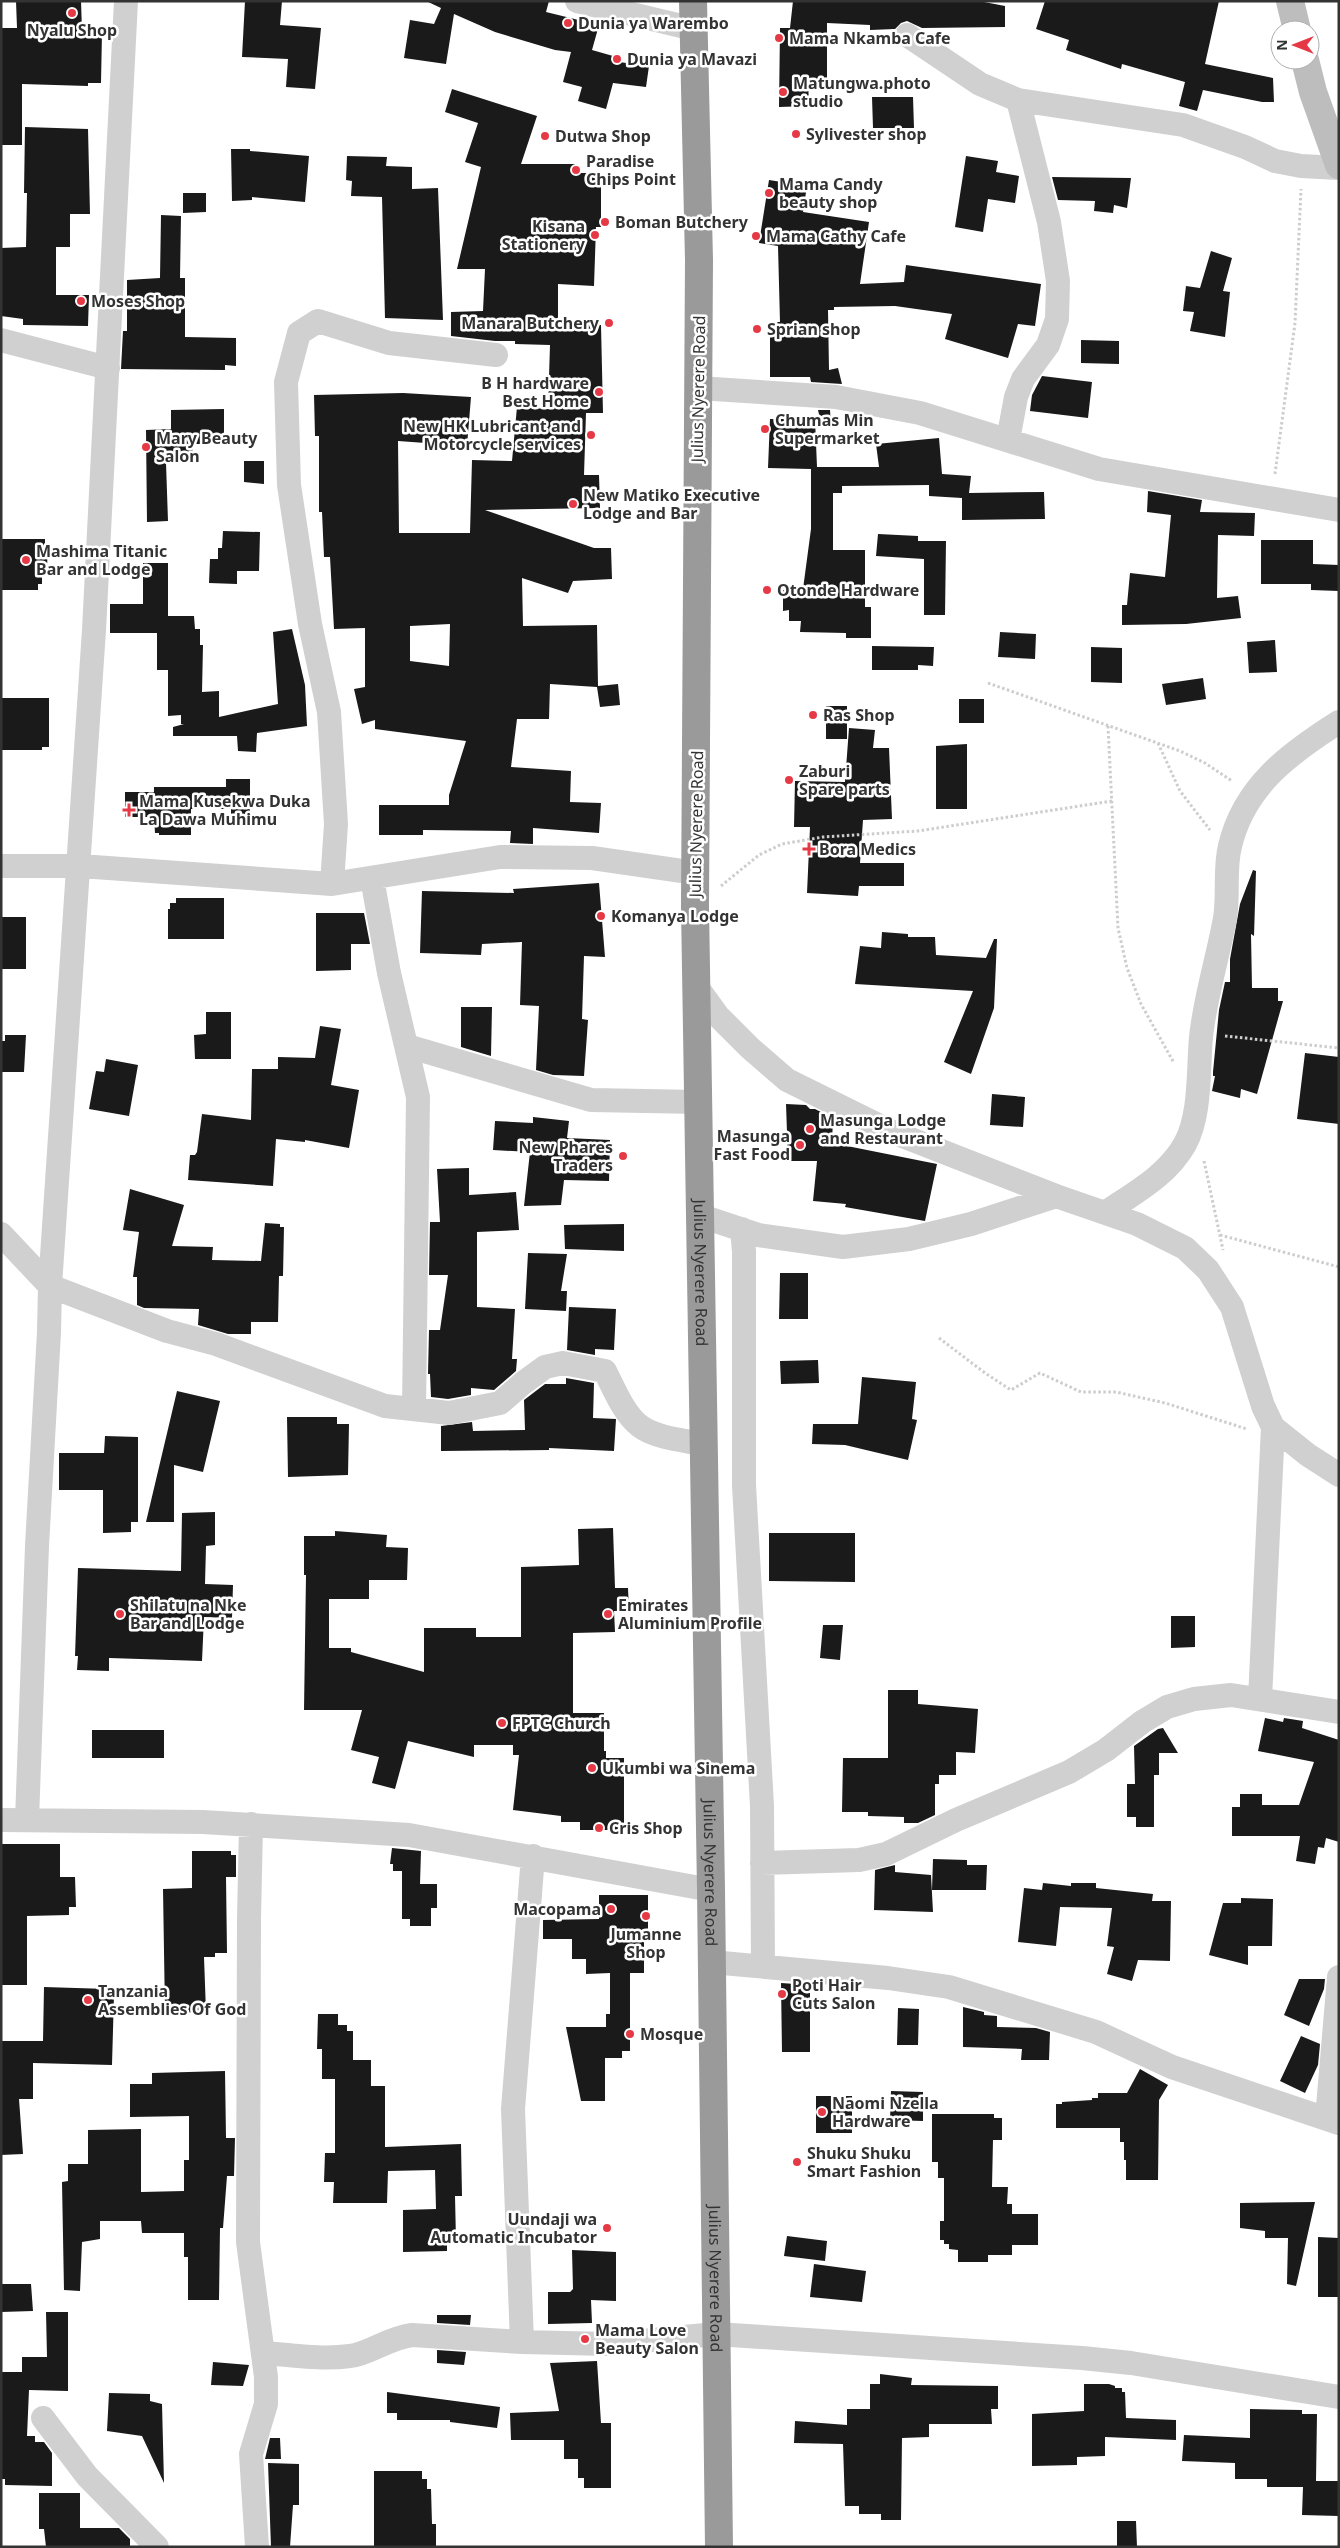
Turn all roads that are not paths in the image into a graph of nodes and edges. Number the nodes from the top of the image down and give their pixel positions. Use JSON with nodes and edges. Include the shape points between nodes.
{"nodes":[{"id":1,"x":126,"y":1,"type":"edge"},
{"id":2,"x":577,"y":1,"type":"edge"},
{"id":3,"x":693,"y":1,"type":"edge"},
{"id":4,"x":1290,"y":1,"type":"edge"},
{"id":5,"x":1295,"y":20,"type":"edge"},
{"id":6,"x":694,"y":29,"type":"junction"},
{"id":7,"x":907,"y":35,"type":"dead end"},
{"id":8,"x":1308,"y":70,"type":"edge"},
{"id":9,"x":1018,"y":100,"type":"junction"},
{"id":10,"x":1339,"y":166,"type":"edge"},
{"id":11,"x":1,"y":340,"type":"edge"},
{"id":12,"x":496,"y":355,"type":"dead end"},
{"id":13,"x":108,"y":368,"type":"junction"},
{"id":14,"x":698,"y":388,"type":"junction"},
{"id":15,"x":1008,"y":440,"type":"junction"},
{"id":16,"x":1339,"y":510,"type":"edge"},
{"id":17,"x":1339,"y":722,"type":"edge"},
{"id":18,"x":1,"y":866,"type":"edge"},
{"id":19,"x":80,"y":866,"type":"junction"},
{"id":20,"x":696,"y":873,"type":"junction"},
{"id":21,"x":372,"y":878,"type":"junction"},
{"id":22,"x":332,"y":884,"type":"junction"},
{"id":23,"x":697,"y":987,"type":"junction"},
{"id":24,"x":406,"y":1046,"type":"junction"},
{"id":25,"x":699,"y":1102,"type":"junction"},
{"id":26,"x":1056,"y":1196,"type":"junction"},
{"id":27,"x":1105,"y":1212,"type":"junction"},
{"id":28,"x":701,"y":1216,"type":"junction"},
{"id":29,"x":742,"y":1229,"type":"junction"},
{"id":30,"x":1,"y":1234,"type":"edge"},
{"id":31,"x":50,"y":1286,"type":"junction"},
{"id":32,"x":414,"y":1409,"type":"junction"},
{"id":33,"x":1273,"y":1427,"type":"junction"},
{"id":34,"x":703,"y":1444,"type":"junction"},
{"id":35,"x":1339,"y":1475,"type":"edge"},
{"id":36,"x":1260,"y":1699,"type":"junction"},
{"id":37,"x":1339,"y":1712,"type":"edge"},
{"id":38,"x":1,"y":1820,"type":"edge"},
{"id":39,"x":27,"y":1820,"type":"junction"},
{"id":40,"x":251,"y":1824,"type":"junction"},
{"id":41,"x":533,"y":1856,"type":"junction"},
{"id":42,"x":762,"y":1863,"type":"junction"},
{"id":43,"x":712,"y":1890,"type":"junction"},
{"id":44,"x":712,"y":1962,"type":"junction"},
{"id":45,"x":763,"y":1966,"type":"junction"},
{"id":46,"x":1339,"y":1977,"type":"edge"},
{"id":47,"x":1333,"y":2121,"type":"edge"},
{"id":48,"x":716,"y":2334,"type":"junction"},
{"id":49,"x":522,"y":2342,"type":"junction"},
{"id":50,"x":264,"y":2353,"type":"junction"},
{"id":51,"x":1339,"y":2397,"type":"edge"},
{"id":52,"x":43,"y":2418,"type":"dead end"},
{"id":53,"x":157,"y":2547,"type":"edge"},
{"id":54,"x":257,"y":2547,"type":"edge"},
{"id":55,"x":719,"y":2547,"type":"edge"}],
"edges":[{"from":1,"to":13,"type":"street"},
{"from":2,"to":6,"type":"street"},
{"from":3,"to":6,"type":"highway","name":"Julius Nyerere Road"},
{"from":4,"to":5,"type":"street"},
{"from":6,"to":14,"type":"highway","name":"Julius Nyerere Road"},
{"from":7,"to":9,"type":"street","via":[[980,84]]},
{"from":8,"to":10,"type":"street"},
{"from":9,"to":10,"type":"street","via":[[1183,125],[1245,146],[1276,161],[1301,166]]},
{"from":9,"to":15,"type":"street","via":[[1049,222],[1058,281],[1057,319],[1048,344],[1016,397]]},
{"from":11,"to":13,"type":"street"},
{"from":12,"to":22,"type":"street","via":[[389,343],[318,322],[299,333],[286,382],[288,486],[310,624],[329,712],[336,824]]},
{"from":13,"to":19,"type":"street"},
{"from":14,"to":15,"type":"street","via":[[836,397],[920,413]]},
{"from":14,"to":20,"type":"highway","name":"Julius Nyerere Road"},
{"from":15,"to":16,"type":"street","via":[[1099,469]]},
{"from":17,"to":27,"type":"street","via":[[1305,744],[1264,779],[1237,824],[1230,847],[1227,909],[1202,1033],[1195,1109],[1184,1145],[1157,1178]]},
{"from":18,"to":19,"type":"street"},
{"from":19,"to":22,"type":"street"},
{"from":19,"to":31,"type":"street"},
{"from":20,"to":21,"type":"street","via":[[592,858],[500,857]]},
{"from":20,"to":23,"type":"highway","name":"Julius Nyerere Road"},
{"from":21,"to":22,"type":"street"},
{"from":21,"to":24,"type":"street"},
{"from":23,"to":25,"type":"highway","name":"Julius Nyerere Road"},
{"from":23,"to":26,"type":"street","via":[[718,1016],[787,1080],[890,1131]]},
{"from":24,"to":25,"type":"street","via":[[591,1100]]},
{"from":24,"to":32,"type":"street","via":[[418,1097]]},
{"from":25,"to":28,"type":"highway","name":"Julius Nyerere Road"},
{"from":26,"to":27,"type":"street"},
{"from":26,"to":29,"type":"street","via":[[962,1226],[909,1238],[843,1246],[758,1235]]},
{"from":27,"to":33,"type":"street","via":[[1184,1248],[1208,1270],[1232,1307],[1262,1406]]},
{"from":28,"to":29,"type":"street"},
{"from":28,"to":34,"type":"highway","name":"Julius Nyerere Road"},
{"from":29,"to":42,"type":"street","via":[[744,1485],[762,1806]]},
{"from":30,"to":31,"type":"street"},
{"from":31,"to":32,"type":"street","via":[[167,1331],[216,1344],[385,1406]]},
{"from":31,"to":39,"type":"street"},
{"from":32,"to":34,"type":"street","via":[[449,1414],[500,1403],[546,1367],[563,1363],[605,1371],[634,1424],[655,1436]]},
{"from":33,"to":35,"type":"street"},
{"from":33,"to":36,"type":"street"},
{"from":34,"to":43,"type":"highway","name":"Julius Nyerere Road"},
{"from":36,"to":37,"type":"street"},
{"from":36,"to":42,"type":"street","via":[[1231,1695],[1194,1699],[1167,1707],[1069,1772],[886,1854],[859,1860]]},
{"from":38,"to":39,"type":"street"},
{"from":39,"to":40,"type":"street"},
{"from":40,"to":41,"type":"street","via":[[409,1835]]},
{"from":40,"to":50,"type":"street","via":[[248,2242]]},
{"from":41,"to":43,"type":"street"},
{"from":41,"to":49,"type":"street","via":[[513,2110]]},
{"from":42,"to":45,"type":"street"},
{"from":43,"to":44,"type":"highway","name":"Julius Nyerere Road"},
{"from":44,"to":45,"type":"street"},
{"from":44,"to":48,"type":"highway","name":"Julius Nyerere Road"},
{"from":45,"to":47,"type":"street","via":[[949,1987],[1096,2032],[1172,2067]]},
{"from":46,"to":47,"type":"street"},
{"from":48,"to":49,"type":"street","via":[[609,2344]]},
{"from":48,"to":51,"type":"street","via":[[1082,2358]]},
{"from":48,"to":55,"type":"highway","name":"Julius Nyerere Road"},
{"from":49,"to":50,"type":"street","via":[[412,2335],[352,2356]]},
{"from":50,"to":54,"type":"street","via":[[266,2404],[250,2454]]},
{"from":52,"to":53,"type":"street","via":[[87,2476]]}]}
